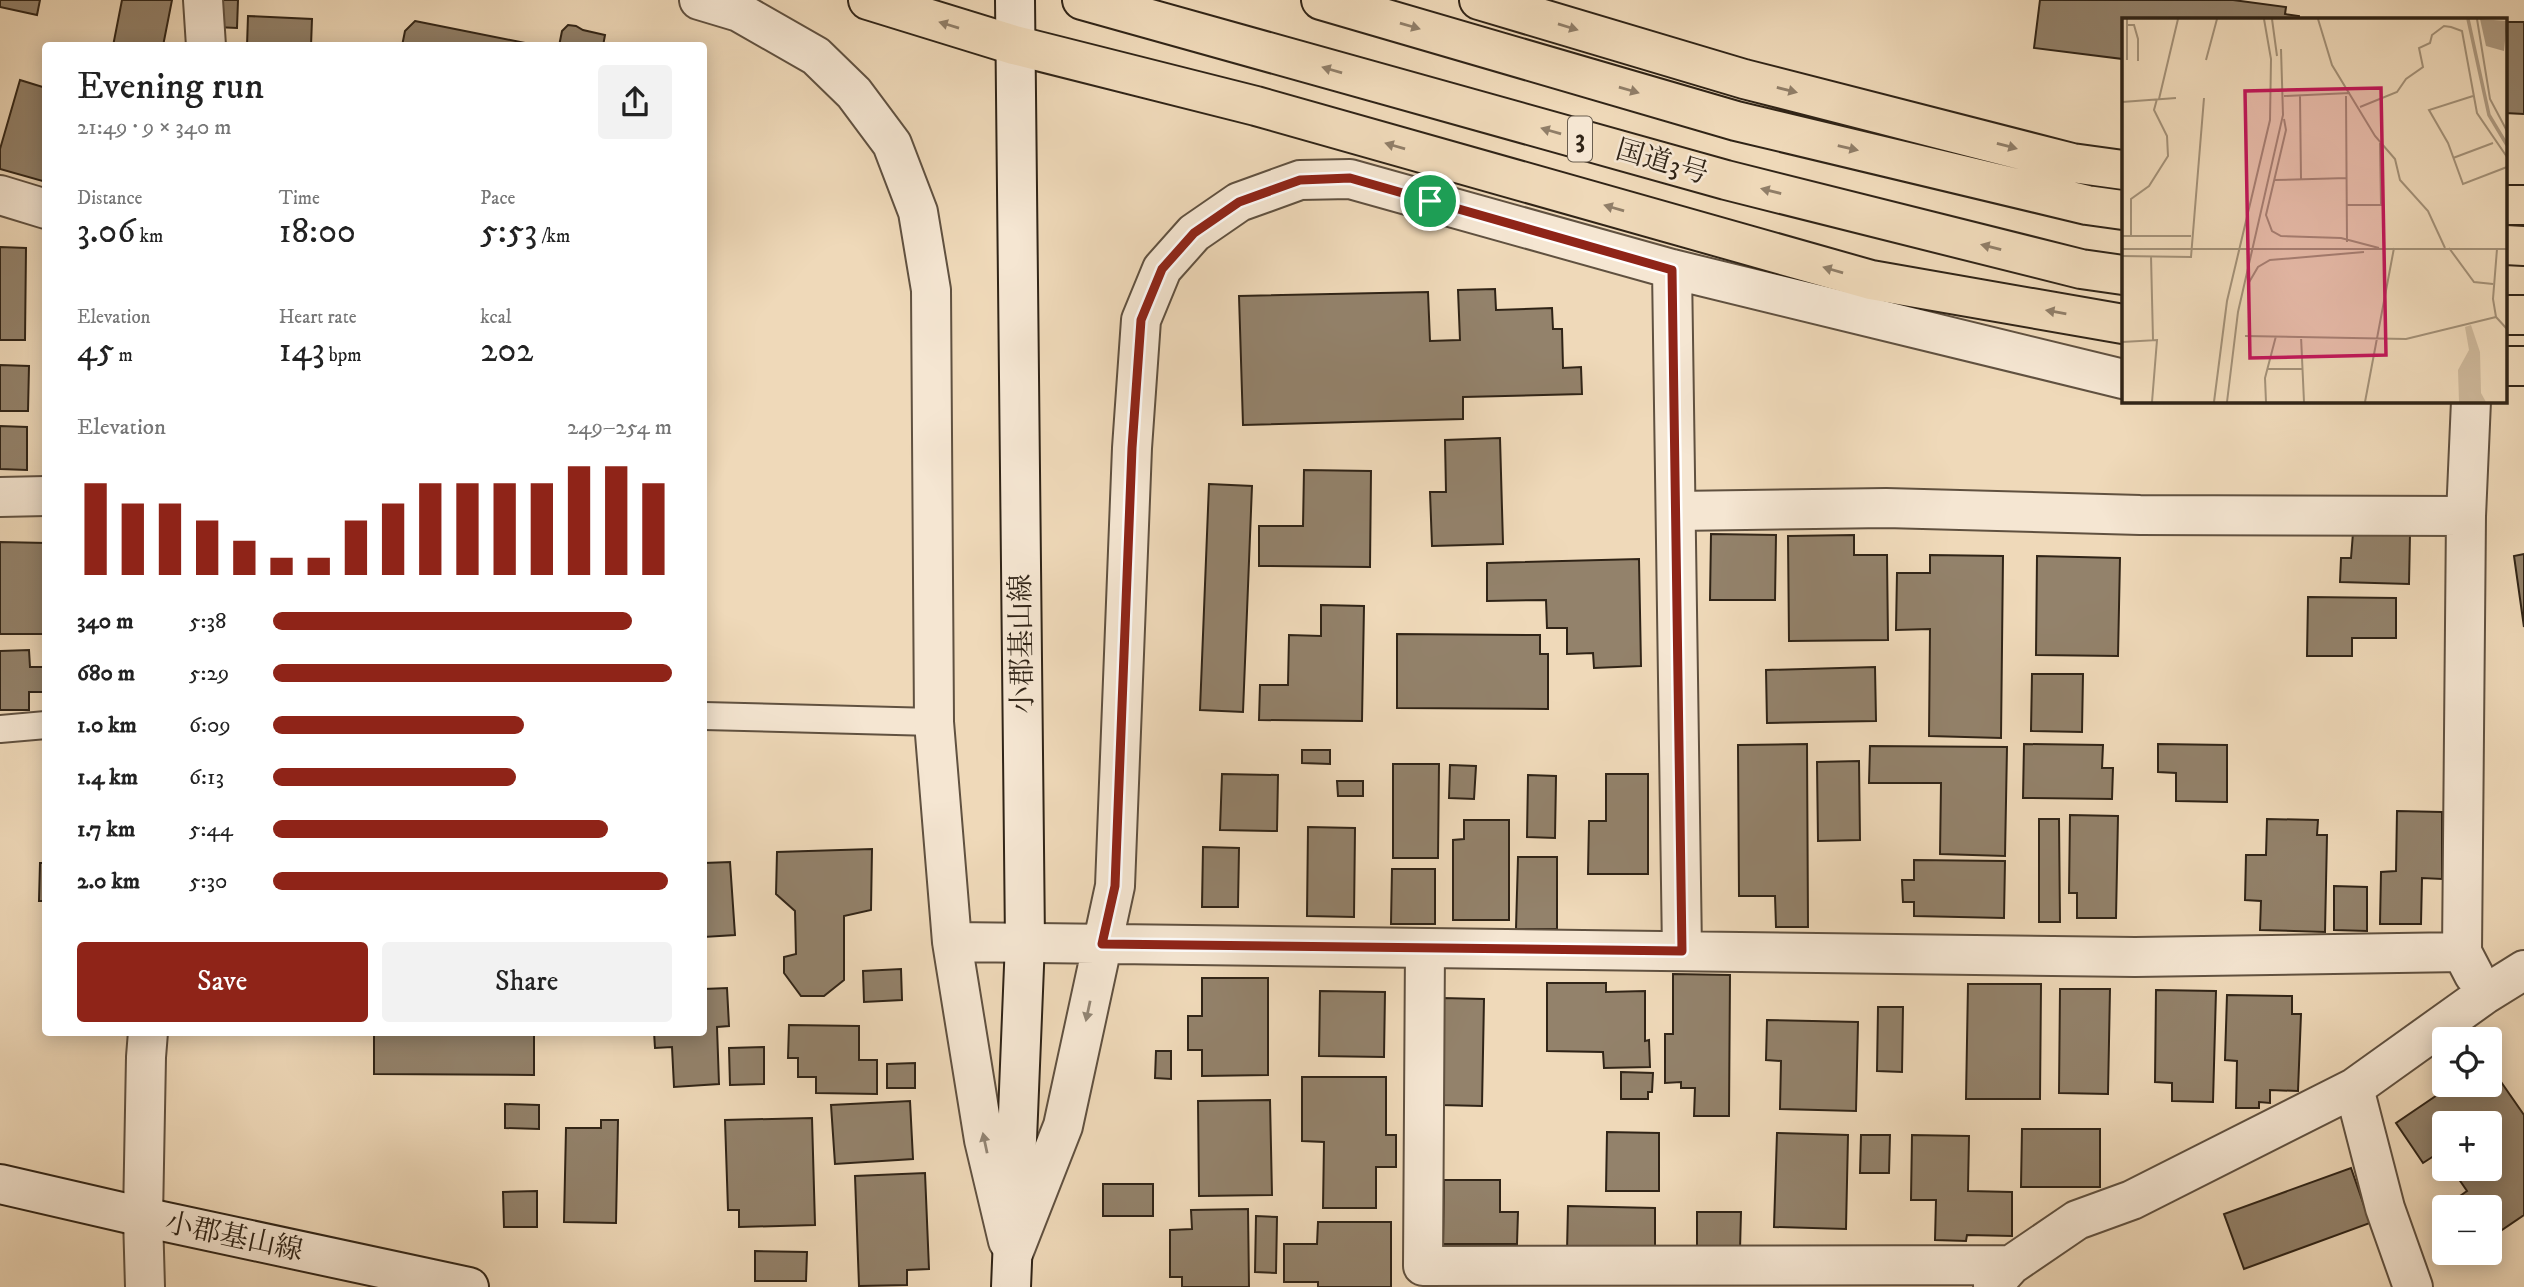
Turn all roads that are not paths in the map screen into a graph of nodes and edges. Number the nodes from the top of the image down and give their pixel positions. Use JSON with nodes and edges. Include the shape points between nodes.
{"nodes":[{"id":1,"x":203,"y":0,"type":"edge"},
{"id":2,"x":699,"y":0,"type":"edge"},
{"id":3,"x":868,"y":0,"type":"edge"},
{"id":4,"x":1015,"y":0,"type":"edge"},
{"id":5,"x":1082,"y":0,"type":"edge"},
{"id":6,"x":1321,"y":0,"type":"edge"},
{"id":7,"x":1479,"y":0,"type":"edge"},
{"id":8,"x":205,"y":42,"type":"edge"},
{"id":9,"x":1014,"y":45,"type":"junction"},
{"id":10,"x":2122,"y":170,"type":"edge"},
{"id":11,"x":0,"y":195,"type":"edge"},
{"id":12,"x":2506,"y":205,"type":"edge"},
{"id":13,"x":2524,"y":205,"type":"edge"},
{"id":14,"x":42,"y":208,"type":"edge"},
{"id":15,"x":2105,"y":208,"type":"edge"},
{"id":16,"x":2506,"y":246,"type":"edge"},
{"id":17,"x":2524,"y":246,"type":"edge"},
{"id":18,"x":1672,"y":270,"type":"junction"},
{"id":19,"x":2122,"y":275,"type":"edge"},
{"id":20,"x":2506,"y":315,"type":"edge"},
{"id":21,"x":2524,"y":315,"type":"edge"},
{"id":22,"x":2122,"y":324,"type":"edge"},
{"id":23,"x":2506,"y":366,"type":"edge"},
{"id":24,"x":2524,"y":366,"type":"edge"},
{"id":25,"x":2122,"y":379,"type":"edge"},
{"id":26,"x":2470,"y":402,"type":"edge"},
{"id":27,"x":42,"y":496,"type":"edge"},
{"id":28,"x":0,"y":497,"type":"edge"},
{"id":29,"x":1676,"y":511,"type":"junction"},
{"id":30,"x":2466,"y":516,"type":"junction"},
{"id":31,"x":707,"y":716,"type":"edge"},
{"id":32,"x":934,"y":722,"type":"junction"},
{"id":33,"x":42,"y":725,"type":"edge"},
{"id":34,"x":0,"y":729,"type":"edge"},
{"id":35,"x":952,"y":942,"type":"junction"},
{"id":36,"x":1025,"y":942,"type":"junction"},
{"id":37,"x":1102,"y":944,"type":"junction"},
{"id":38,"x":1425,"y":948,"type":"junction"},
{"id":39,"x":1682,"y":951,"type":"junction"},
{"id":40,"x":2462,"y":951,"type":"junction"},
{"id":41,"x":2524,"y":970,"type":"edge"},
{"id":42,"x":2484,"y":995,"type":"junction"},
{"id":43,"x":148,"y":1036,"type":"edge"},
{"id":44,"x":2354,"y":1088,"type":"junction"},
{"id":45,"x":0,"y":1184,"type":"edge"},
{"id":46,"x":143,"y":1217,"type":"junction"},
{"id":47,"x":1011,"y":1272,"type":"edge"},
{"id":48,"x":2001,"y":1276,"type":"edge"},
{"id":49,"x":145,"y":1287,"type":"edge"},
{"id":50,"x":469,"y":1287,"type":"edge"},
{"id":51,"x":2413,"y":1287,"type":"edge"}],
"edges":[{"from":1,"to":8,"type":"street"},
{"from":2,"to":32,"type":"street","via":[[739,12],[816,56],[844,83],[891,144],[918,212],[931,290]]},
{"from":9,"to":3,"type":"highway","one_way":true},
{"from":4,"to":9,"type":"street","name":"小郡基山線"},
{"from":19,"to":5,"type":"highway","name":"国道3号","number":"3","one_way":true,"via":[[2081,269],[1726,180]]},
{"from":6,"to":15,"type":"highway","number":"3","one_way":true,"via":[[1736,121]]},
{"from":7,"to":10,"type":"highway","one_way":true,"via":[[1744,79],[2072,163]]},
{"from":22,"to":9,"type":"highway","one_way":true,"via":[[1871,280],[1256,107]]},
{"from":9,"to":36,"type":"street","name":"小郡基山線"},
{"from":11,"to":14,"type":"street"},
{"from":12,"to":13,"type":"highway"},
{"from":16,"to":17,"type":"highway"},
{"from":18,"to":25,"type":"street"},
{"from":18,"to":29,"type":"street"},
{"from":18,"to":37,"type":"street","via":[[1350,178],[1300,180],[1239,202],[1194,233],[1162,269],[1141,320],[1115,886]]},
{"from":20,"to":21,"type":"highway"},
{"from":23,"to":24,"type":"highway"},
{"from":26,"to":30,"type":"street"},
{"from":27,"to":28,"type":"street"},
{"from":29,"to":30,"type":"street","via":[[1885,508]]},
{"from":29,"to":39,"type":"street"},
{"from":30,"to":40,"type":"street"},
{"from":31,"to":32,"type":"lane"},
{"from":32,"to":35,"type":"street"},
{"from":33,"to":34,"type":"lane"},
{"from":35,"to":36,"type":"street"},
{"from":47,"to":35,"type":"street","one_way":true},
{"from":36,"to":37,"type":"street"},
{"from":36,"to":47,"type":"street","name":"小郡基山線"},
{"from":37,"to":38,"type":"street"},
{"from":37,"to":47,"type":"street","one_way":true,"via":[[1063,1126]]},
{"from":38,"to":39,"type":"street"},
{"from":38,"to":48,"type":"street","via":[[1423,1266]]},
{"from":39,"to":40,"type":"street","via":[[2135,957]]},
{"from":40,"to":42,"type":"street"},
{"from":41,"to":42,"type":"street"},
{"from":42,"to":44,"type":"street"},
{"from":43,"to":46,"type":"street"},
{"from":44,"to":48,"type":"street","via":[[2132,1200],[2077,1220]]},
{"from":44,"to":51,"type":"street","via":[[2385,1208]]},
{"from":45,"to":46,"type":"street","name":"小郡基山線"},
{"from":46,"to":49,"type":"street"},
{"from":46,"to":50,"type":"street","name":"小郡基山線"}]}
